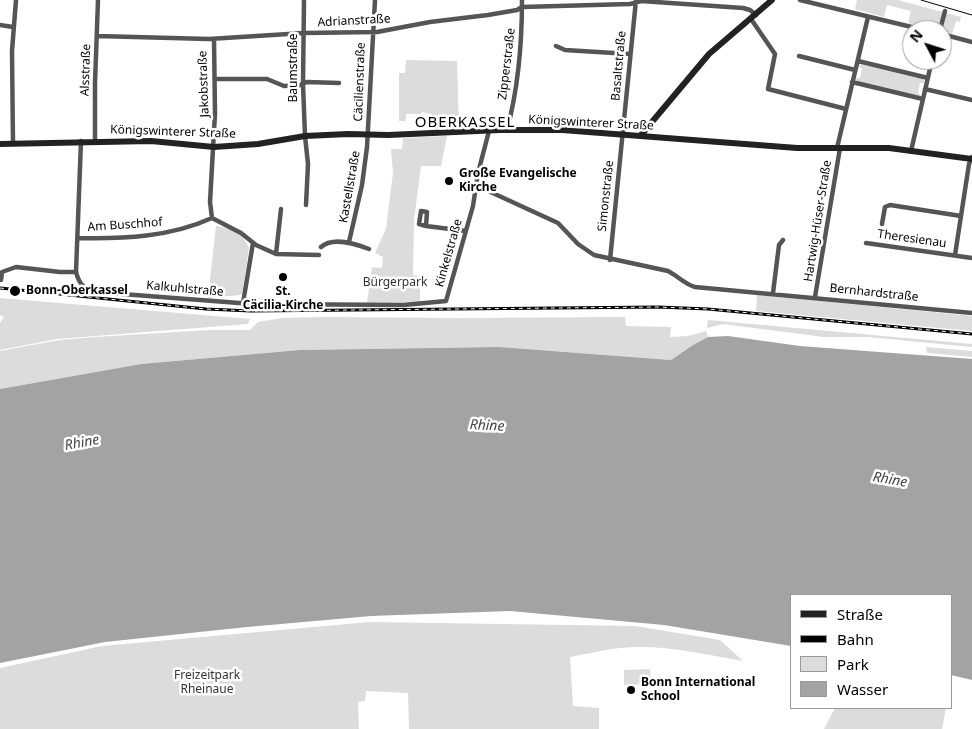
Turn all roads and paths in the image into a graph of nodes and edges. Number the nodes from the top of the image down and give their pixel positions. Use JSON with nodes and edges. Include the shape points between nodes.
{"nodes":[{"id":1,"x":16,"y":0,"type":"edge"},
{"id":2,"x":98,"y":0,"type":"edge"},
{"id":3,"x":304,"y":0,"type":"edge"},
{"id":4,"x":375,"y":0,"type":"edge"},
{"id":5,"x":522,"y":0,"type":"edge"},
{"id":6,"x":772,"y":0,"type":"edge"},
{"id":7,"x":800,"y":0,"type":"edge"},
{"id":8,"x":636,"y":1,"type":"edge"},
{"id":9,"x":522,"y":7,"type":"junction"},
{"id":10,"x":944,"y":11,"type":"dead end"},
{"id":11,"x":753,"y":17,"type":"junction"},
{"id":12,"x":868,"y":17,"type":"junction"},
{"id":13,"x":942,"y":20,"type":"edge"},
{"id":14,"x":0,"y":25,"type":"edge"},
{"id":15,"x":902,"y":25,"type":"edge"},
{"id":16,"x":13,"y":27,"type":"junction"},
{"id":17,"x":372,"y":32,"type":"junction"},
{"id":18,"x":304,"y":33,"type":"junction"},
{"id":19,"x":97,"y":36,"type":"junction"},
{"id":20,"x":952,"y":37,"type":"edge"},
{"id":21,"x":214,"y":39,"type":"junction"},
{"id":22,"x":972,"y":42,"type":"edge"},
{"id":23,"x":556,"y":46,"type":"dead end"},
{"id":24,"x":630,"y":54,"type":"junction"},
{"id":25,"x":799,"y":56,"type":"dead end"},
{"id":26,"x":858,"y":61,"type":"junction"},
{"id":27,"x":855,"y":70,"type":"junction"},
{"id":28,"x":930,"y":70,"type":"edge"},
{"id":29,"x":928,"y":78,"type":"junction"},
{"id":30,"x":215,"y":79,"type":"junction"},
{"id":31,"x":852,"y":82,"type":"junction"},
{"id":32,"x":339,"y":83,"type":"dead end"},
{"id":33,"x":303,"y":84,"type":"junction"},
{"id":34,"x":925,"y":89,"type":"junction"},
{"id":35,"x":923,"y":99,"type":"junction"},
{"id":36,"x":972,"y":100,"type":"edge"},
{"id":37,"x":846,"y":109,"type":"junction"},
{"id":38,"x":489,"y":130,"type":"junction"},
{"id":39,"x":507,"y":130,"type":"junction"},
{"id":40,"x":368,"y":134,"type":"junction"},
{"id":41,"x":623,"y":134,"type":"junction"},
{"id":42,"x":641,"y":135,"type":"junction"},
{"id":43,"x":305,"y":136,"type":"junction"},
{"id":44,"x":81,"y":141,"type":"junction"},
{"id":45,"x":95,"y":141,"type":"junction"},
{"id":46,"x":0,"y":144,"type":"edge"},
{"id":47,"x":13,"y":144,"type":"junction"},
{"id":48,"x":214,"y":147,"type":"junction"},
{"id":49,"x":838,"y":148,"type":"junction"},
{"id":50,"x":911,"y":151,"type":"junction"},
{"id":51,"x":972,"y":159,"type":"edge"},
{"id":52,"x":475,"y":188,"type":"junction"},
{"id":53,"x":306,"y":205,"type":"dead end"},
{"id":54,"x":281,"y":209,"type":"dead end"},
{"id":55,"x":961,"y":216,"type":"junction"},
{"id":56,"x":212,"y":218,"type":"junction"},
{"id":57,"x":882,"y":224,"type":"dead end"},
{"id":58,"x":426,"y":226,"type":"dead end"},
{"id":59,"x":466,"y":231,"type":"junction"},
{"id":60,"x":78,"y":238,"type":"junction"},
{"id":61,"x":783,"y":240,"type":"dead end"},
{"id":62,"x":349,"y":242,"type":"junction"},
{"id":63,"x":254,"y":243,"type":"junction"},
{"id":64,"x":866,"y":243,"type":"dead end"},
{"id":65,"x":321,"y":247,"type":"dead end"},
{"id":66,"x":369,"y":250,"type":"dead end"},
{"id":67,"x":276,"y":254,"type":"junction"},
{"id":68,"x":319,"y":255,"type":"dead end"},
{"id":69,"x":955,"y":256,"type":"junction"},
{"id":70,"x":972,"y":258,"type":"edge"},
{"id":71,"x":610,"y":260,"type":"junction"},
{"id":72,"x":76,"y":272,"type":"junction"},
{"id":73,"x":1,"y":280,"type":"edge"},
{"id":74,"x":773,"y":293,"type":"junction"},
{"id":75,"x":815,"y":297,"type":"junction"},
{"id":76,"x":243,"y":303,"type":"junction"},
{"id":77,"x":972,"y":313,"type":"edge"}],
"edges":[{"from":1,"to":16,"type":"street"},
{"from":2,"to":19,"type":"street","name":"Alsstraße"},
{"from":3,"to":18,"type":"street","name":"Baumstraße"},
{"from":4,"to":17,"type":"street","name":"Cäcilienstraße"},
{"from":5,"to":9,"type":"street","name":"Zipperstraße"},
{"from":6,"to":11,"type":"main road"},
{"from":7,"to":12,"type":"street"},
{"from":8,"to":9,"type":"street","name":"Adrianstraße","via":[[630,4]]},
{"from":8,"to":11,"type":"street","name":"Adrianstraße","via":[[729,6],[747,9]]},
{"from":8,"to":24,"type":"street","name":"Basaltstraße"},
{"from":9,"to":17,"type":"street","name":"Adrianstraße"},
{"from":9,"to":39,"type":"street","name":"Zipperstraße","via":[[514,95]]},
{"from":10,"to":13,"type":"street"},
{"from":11,"to":37,"type":"street","via":[[775,54],[768,90]]},
{"from":11,"to":42,"type":"main road","via":[[708,54]]},
{"from":12,"to":15,"type":"street"},
{"from":12,"to":26,"type":"street","name":"Hartwig-Hüser-Straße"},
{"from":14,"to":16,"type":"street"},
{"from":16,"to":47,"type":"street"},
{"from":17,"to":18,"type":"street","name":"Adrianstraße"},
{"from":17,"to":40,"type":"street","name":"Cäcilienstraße"},
{"from":18,"to":21,"type":"street","name":"Adrianstraße"},
{"from":18,"to":33,"type":"street","name":"Baumstraße"},
{"from":19,"to":21,"type":"street","name":"Adrianstraße"},
{"from":19,"to":45,"type":"street","name":"Alsstraße"},
{"from":20,"to":22,"type":"street"},
{"from":21,"to":30,"type":"street","name":"Jakobstraße"},
{"from":23,"to":24,"type":"street","via":[[565,50]]},
{"from":24,"to":41,"type":"street","name":"Basaltstraße"},
{"from":25,"to":27,"type":"street"},
{"from":26,"to":27,"type":"street","name":"Hartwig-Hüser-Straße"},
{"from":26,"to":29,"type":"street"},
{"from":27,"to":31,"type":"street","name":"Hartwig-Hüser-Straße"},
{"from":28,"to":29,"type":"street"},
{"from":29,"to":34,"type":"street"},
{"from":30,"to":33,"type":"street","via":[[267,79],[284,86]]},
{"from":30,"to":48,"type":"street","name":"Jakobstraße"},
{"from":31,"to":35,"type":"street"},
{"from":31,"to":37,"type":"street","name":"Hartwig-Hüser-Straße"},
{"from":32,"to":33,"type":"street"},
{"from":33,"to":43,"type":"street","name":"Baumstraße"},
{"from":34,"to":35,"type":"street"},
{"from":34,"to":36,"type":"street"},
{"from":35,"to":50,"type":"street"},
{"from":37,"to":49,"type":"street","name":"Hartwig-Hüser-Straße"},
{"from":38,"to":39,"type":"main road","name":"Königswinterer Straße"},
{"from":38,"to":40,"type":"main road","name":"Königswinterer Straße"},
{"from":38,"to":52,"type":"street","name":"Kinkelstraße"},
{"from":39,"to":41,"type":"main road","name":"Königswinterer Straße"},
{"from":40,"to":43,"type":"main road","name":"Königswinterer Straße"},
{"from":40,"to":62,"type":"street","name":"Kastellstraße","via":[[362,185]]},
{"from":41,"to":42,"type":"main road","name":"Königswinterer Straße"},
{"from":41,"to":71,"type":"street","name":"Simonstraße"},
{"from":42,"to":49,"type":"main road","name":"Königswinterer Straße","via":[[797,148]]},
{"from":43,"to":48,"type":"main road","name":"Königswinterer Straße"},
{"from":43,"to":53,"type":"street","name":"Baumstraße","via":[[308,164]]},
{"from":44,"to":45,"type":"main road","name":"Königswinterer Straße"},
{"from":44,"to":47,"type":"main road","name":"Königswinterer Straße"},
{"from":44,"to":60,"type":"street"},
{"from":45,"to":48,"type":"main road","name":"Königswinterer Straße","via":[[151,141]]},
{"from":46,"to":47,"type":"main road","name":"Königswinterer Straße"},
{"from":48,"to":56,"type":"street","name":"Jakobstraße"},
{"from":49,"to":50,"type":"main road","name":"Königswinterer Straße"},
{"from":49,"to":75,"type":"street","name":"Hartwig-Hüser-Straße"},
{"from":50,"to":51,"type":"main road","name":"Königswinterer Straße"},
{"from":51,"to":55,"type":"street","name":"Theresienau"},
{"from":52,"to":59,"type":"street","name":"Kinkelstraße"},
{"from":52,"to":71,"type":"street","name":"Bernhardstraße","via":[[545,216],[558,223],[588,252]]},
{"from":54,"to":67,"type":"street"},
{"from":55,"to":57,"type":"street","name":"Theresienau","via":[[890,205],[885,207]]},
{"from":55,"to":69,"type":"street","name":"Theresienau"},
{"from":56,"to":60,"type":"street","name":"Am Buschhof","via":[[186,228],[148,236]]},
{"from":56,"to":63,"type":"street"},
{"from":58,"to":59,"type":"street"},
{"from":59,"to":76,"type":"street","name":"Kinkelstraße","via":[[446,301],[404,305]]},
{"from":60,"to":72,"type":"street"},
{"from":61,"to":74,"type":"street","via":[[779,245]]},
{"from":62,"to":65,"type":"street","name":"Kastellstraße","via":[[327,243]]},
{"from":62,"to":66,"type":"street","name":"Kastellstraße"},
{"from":63,"to":67,"type":"street"},
{"from":63,"to":76,"type":"street"},
{"from":64,"to":69,"type":"street","name":"Theresienau"},
{"from":67,"to":68,"type":"street"},
{"from":69,"to":70,"type":"street","name":"Theresienau"},
{"from":71,"to":74,"type":"street","name":"Bernhardstraße","via":[[668,271],[696,287]]},
{"from":72,"to":73,"type":"street","via":[[12,267],[2,272]]},
{"from":72,"to":76,"type":"street","name":"Kalkuhlstraße","via":[[84,289],[96,292]]},
{"from":74,"to":75,"type":"street","name":"Bernhardstraße"},
{"from":75,"to":77,"type":"street","name":"Bernhardstraße"}]}
